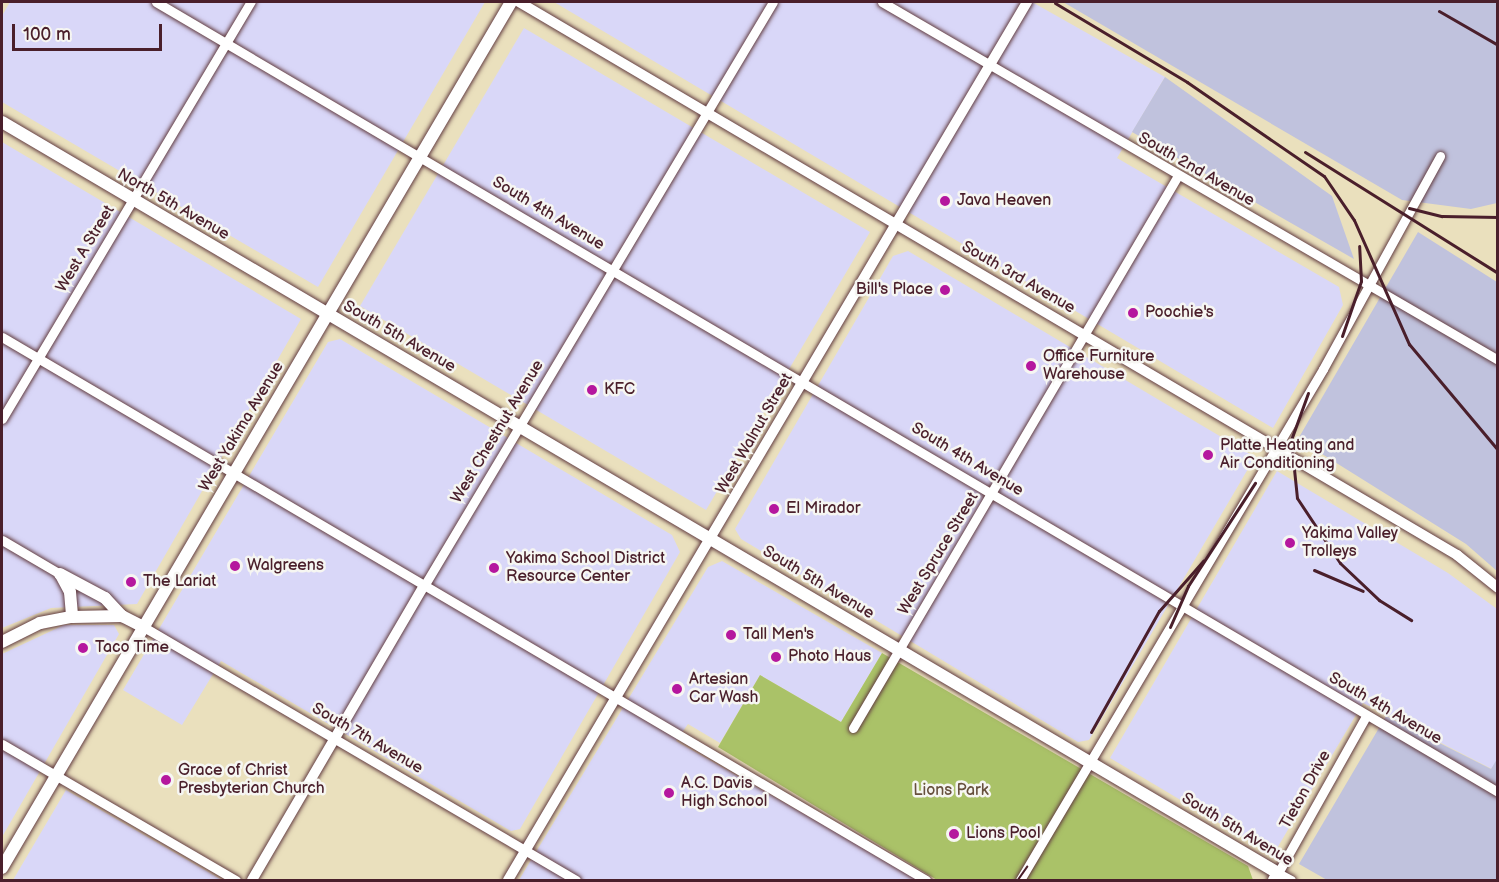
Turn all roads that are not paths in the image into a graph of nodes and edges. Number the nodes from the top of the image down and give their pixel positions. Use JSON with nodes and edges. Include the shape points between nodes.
{"nodes":[{"id":1,"x":156,"y":2,"type":"edge"},
{"id":2,"x":251,"y":2,"type":"edge"},
{"id":3,"x":511,"y":2,"type":"edge"},
{"id":4,"x":519,"y":2,"type":"edge"},
{"id":5,"x":772,"y":2,"type":"edge"},
{"id":6,"x":882,"y":2,"type":"edge"},
{"id":7,"x":1027,"y":2,"type":"edge"},
{"id":8,"x":226,"y":42,"type":"junction"},
{"id":9,"x":991,"y":65,"type":"junction"},
{"id":10,"x":708,"y":110,"type":"junction"},
{"id":11,"x":2,"y":122,"type":"edge"},
{"id":12,"x":421,"y":155,"type":"junction"},
{"id":13,"x":1440,"y":156,"type":"dead end"},
{"id":14,"x":1177,"y":177,"type":"junction"},
{"id":15,"x":132,"y":201,"type":"junction"},
{"id":16,"x":894,"y":223,"type":"junction"},
{"id":17,"x":612,"y":270,"type":"junction"},
{"id":18,"x":1370,"y":286,"type":"junction"},
{"id":19,"x":329,"y":314,"type":"junction"},
{"id":20,"x":1085,"y":335,"type":"junction"},
{"id":21,"x":2,"y":337,"type":"edge"},
{"id":22,"x":38,"y":359,"type":"junction"},
{"id":23,"x":1497,"y":360,"type":"edge"},
{"id":24,"x":804,"y":381,"type":"junction"},
{"id":25,"x":2,"y":419,"type":"edge"},
{"id":26,"x":519,"y":426,"type":"junction"},
{"id":27,"x":1276,"y":447,"type":"junction"},
{"id":28,"x":234,"y":473,"type":"junction"},
{"id":29,"x":993,"y":492,"type":"junction"},
{"id":30,"x":711,"y":539,"type":"junction"},
{"id":31,"x":2,"y":540,"type":"edge"},
{"id":32,"x":60,"y":574,"type":"junction"},
{"id":33,"x":424,"y":586,"type":"junction"},
{"id":34,"x":1497,"y":588,"type":"edge"},
{"id":35,"x":1183,"y":605,"type":"junction"},
{"id":36,"x":122,"y":615,"type":"junction"},
{"id":37,"x":72,"y":617,"type":"junction"},
{"id":38,"x":142,"y":626,"type":"junction"},
{"id":39,"x":2,"y":642,"type":"edge"},
{"id":40,"x":898,"y":650,"type":"junction"},
{"id":41,"x":615,"y":698,"type":"junction"},
{"id":42,"x":1366,"y":717,"type":"junction"},
{"id":43,"x":853,"y":728,"type":"dead end"},
{"id":44,"x":337,"y":738,"type":"junction"},
{"id":45,"x":2,"y":744,"type":"edge"},
{"id":46,"x":1091,"y":762,"type":"junction"},
{"id":47,"x":56,"y":775,"type":"junction"},
{"id":48,"x":1497,"y":792,"type":"edge"},
{"id":49,"x":526,"y":850,"type":"junction"},
{"id":50,"x":2,"y":868,"type":"edge"},
{"id":51,"x":1276,"y":877,"type":"edge"},
{"id":52,"x":236,"y":880,"type":"edge"},
{"id":53,"x":252,"y":880,"type":"edge"},
{"id":54,"x":508,"y":880,"type":"edge"},
{"id":55,"x":576,"y":880,"type":"edge"},
{"id":56,"x":926,"y":880,"type":"edge"},
{"id":57,"x":1020,"y":880,"type":"edge"},
{"id":58,"x":1291,"y":880,"type":"edge"}],
"edges":[{"from":1,"to":8,"type":"street","name":"South 4th Avenue"},
{"from":2,"to":8,"type":"street","name":"West A Street"},
{"from":3,"to":12,"type":"main road","name":"West Yakima Avenue"},
{"from":4,"to":10,"type":"street","name":"South 3rd Avenue"},
{"from":5,"to":10,"type":"street","name":"West Chestnut Avenue"},
{"from":6,"to":9,"type":"street","name":"South 2nd Avenue"},
{"from":7,"to":9,"type":"street","name":"West Walnut Street"},
{"from":8,"to":12,"type":"street","name":"South 4th Avenue"},
{"from":8,"to":15,"type":"street","name":"West A Street"},
{"from":9,"to":14,"type":"street","name":"South 2nd Avenue"},
{"from":9,"to":16,"type":"street","name":"West Walnut Street"},
{"from":10,"to":16,"type":"street","name":"South 3rd Avenue"},
{"from":10,"to":17,"type":"street","name":"West Chestnut Avenue"},
{"from":11,"to":15,"type":"main road","name":"North 5th Avenue"},
{"from":12,"to":17,"type":"street","name":"South 4th Avenue"},
{"from":12,"to":19,"type":"main road","name":"West Yakima Avenue"},
{"from":13,"to":18,"type":"street"},
{"from":14,"to":18,"type":"street","name":"South 2nd Avenue"},
{"from":14,"to":20,"type":"street","name":"West Spruce Street"},
{"from":15,"to":19,"type":"main road","name":"North 5th Avenue"},
{"from":15,"to":22,"type":"street","name":"West A Street"},
{"from":16,"to":20,"type":"street","name":"South 3rd Avenue"},
{"from":16,"to":24,"type":"street","name":"West Walnut Street"},
{"from":17,"to":24,"type":"street","name":"South 4th Avenue"},
{"from":17,"to":26,"type":"street","name":"West Chestnut Avenue"},
{"from":18,"to":23,"type":"street","name":"South 2nd Avenue"},
{"from":18,"to":27,"type":"street"},
{"from":19,"to":26,"type":"main road","name":"South 5th Avenue"},
{"from":19,"to":28,"type":"main road","name":"West Yakima Avenue"},
{"from":20,"to":27,"type":"street","name":"South 3rd Avenue"},
{"from":20,"to":29,"type":"street","name":"West Spruce Street"},
{"from":21,"to":22,"type":"street"},
{"from":22,"to":25,"type":"street","name":"West A Street"},
{"from":22,"to":28,"type":"street"},
{"from":24,"to":29,"type":"street","name":"South 4th Avenue"},
{"from":24,"to":30,"type":"street","name":"West Walnut Street"},
{"from":26,"to":30,"type":"main road","name":"South 5th Avenue"},
{"from":26,"to":33,"type":"street","name":"West Chestnut Avenue"},
{"from":27,"to":34,"type":"street","name":"South 3rd Avenue","via":[[1457,555]]},
{"from":27,"to":35,"type":"street"},
{"from":28,"to":33,"type":"street"},
{"from":28,"to":38,"type":"main road","name":"West Yakima Avenue"},
{"from":29,"to":35,"type":"street","name":"South 4th Avenue"},
{"from":29,"to":40,"type":"street","name":"West Spruce Street"},
{"from":30,"to":40,"type":"main road","name":"South 5th Avenue"},
{"from":30,"to":41,"type":"street","name":"West Walnut Street"},
{"from":31,"to":32,"type":"street"},
{"from":32,"to":36,"type":"main road","via":[[105,597]]},
{"from":32,"to":37,"type":"main road","via":[[70,592]]},
{"from":33,"to":41,"type":"street"},
{"from":33,"to":44,"type":"street","name":"West Chestnut Avenue"},
{"from":35,"to":42,"type":"street","name":"South 4th Avenue"},
{"from":35,"to":46,"type":"street"},
{"from":36,"to":37,"type":"main road"},
{"from":36,"to":38,"type":"main road"},
{"from":37,"to":39,"type":"main road","via":[[40,623]]},
{"from":38,"to":44,"type":"street","name":"South 7th Avenue"},
{"from":38,"to":47,"type":"main road","name":"West Yakima Avenue"},
{"from":40,"to":43,"type":"street","name":"West Spruce Street"},
{"from":40,"to":46,"type":"main road","name":"South 5th Avenue"},
{"from":41,"to":49,"type":"street","name":"West Walnut Street"},
{"from":41,"to":56,"type":"street"},
{"from":42,"to":48,"type":"street","name":"South 4th Avenue"},
{"from":42,"to":51,"type":"street","name":"Tieton Drive"},
{"from":44,"to":49,"type":"street","name":"South 7th Avenue"},
{"from":44,"to":53,"type":"street","name":"West Chestnut Avenue"},
{"from":45,"to":47,"type":"street"},
{"from":46,"to":51,"type":"main road","name":"South 5th Avenue"},
{"from":46,"to":57,"type":"street"},
{"from":47,"to":50,"type":"main road","name":"West Yakima Avenue"},
{"from":47,"to":52,"type":"street"},
{"from":49,"to":54,"type":"street","name":"West Walnut Street"},
{"from":49,"to":55,"type":"street","name":"South 7th Avenue"},
{"from":51,"to":58,"type":"street","name":"South 5th Avenue"}]}
